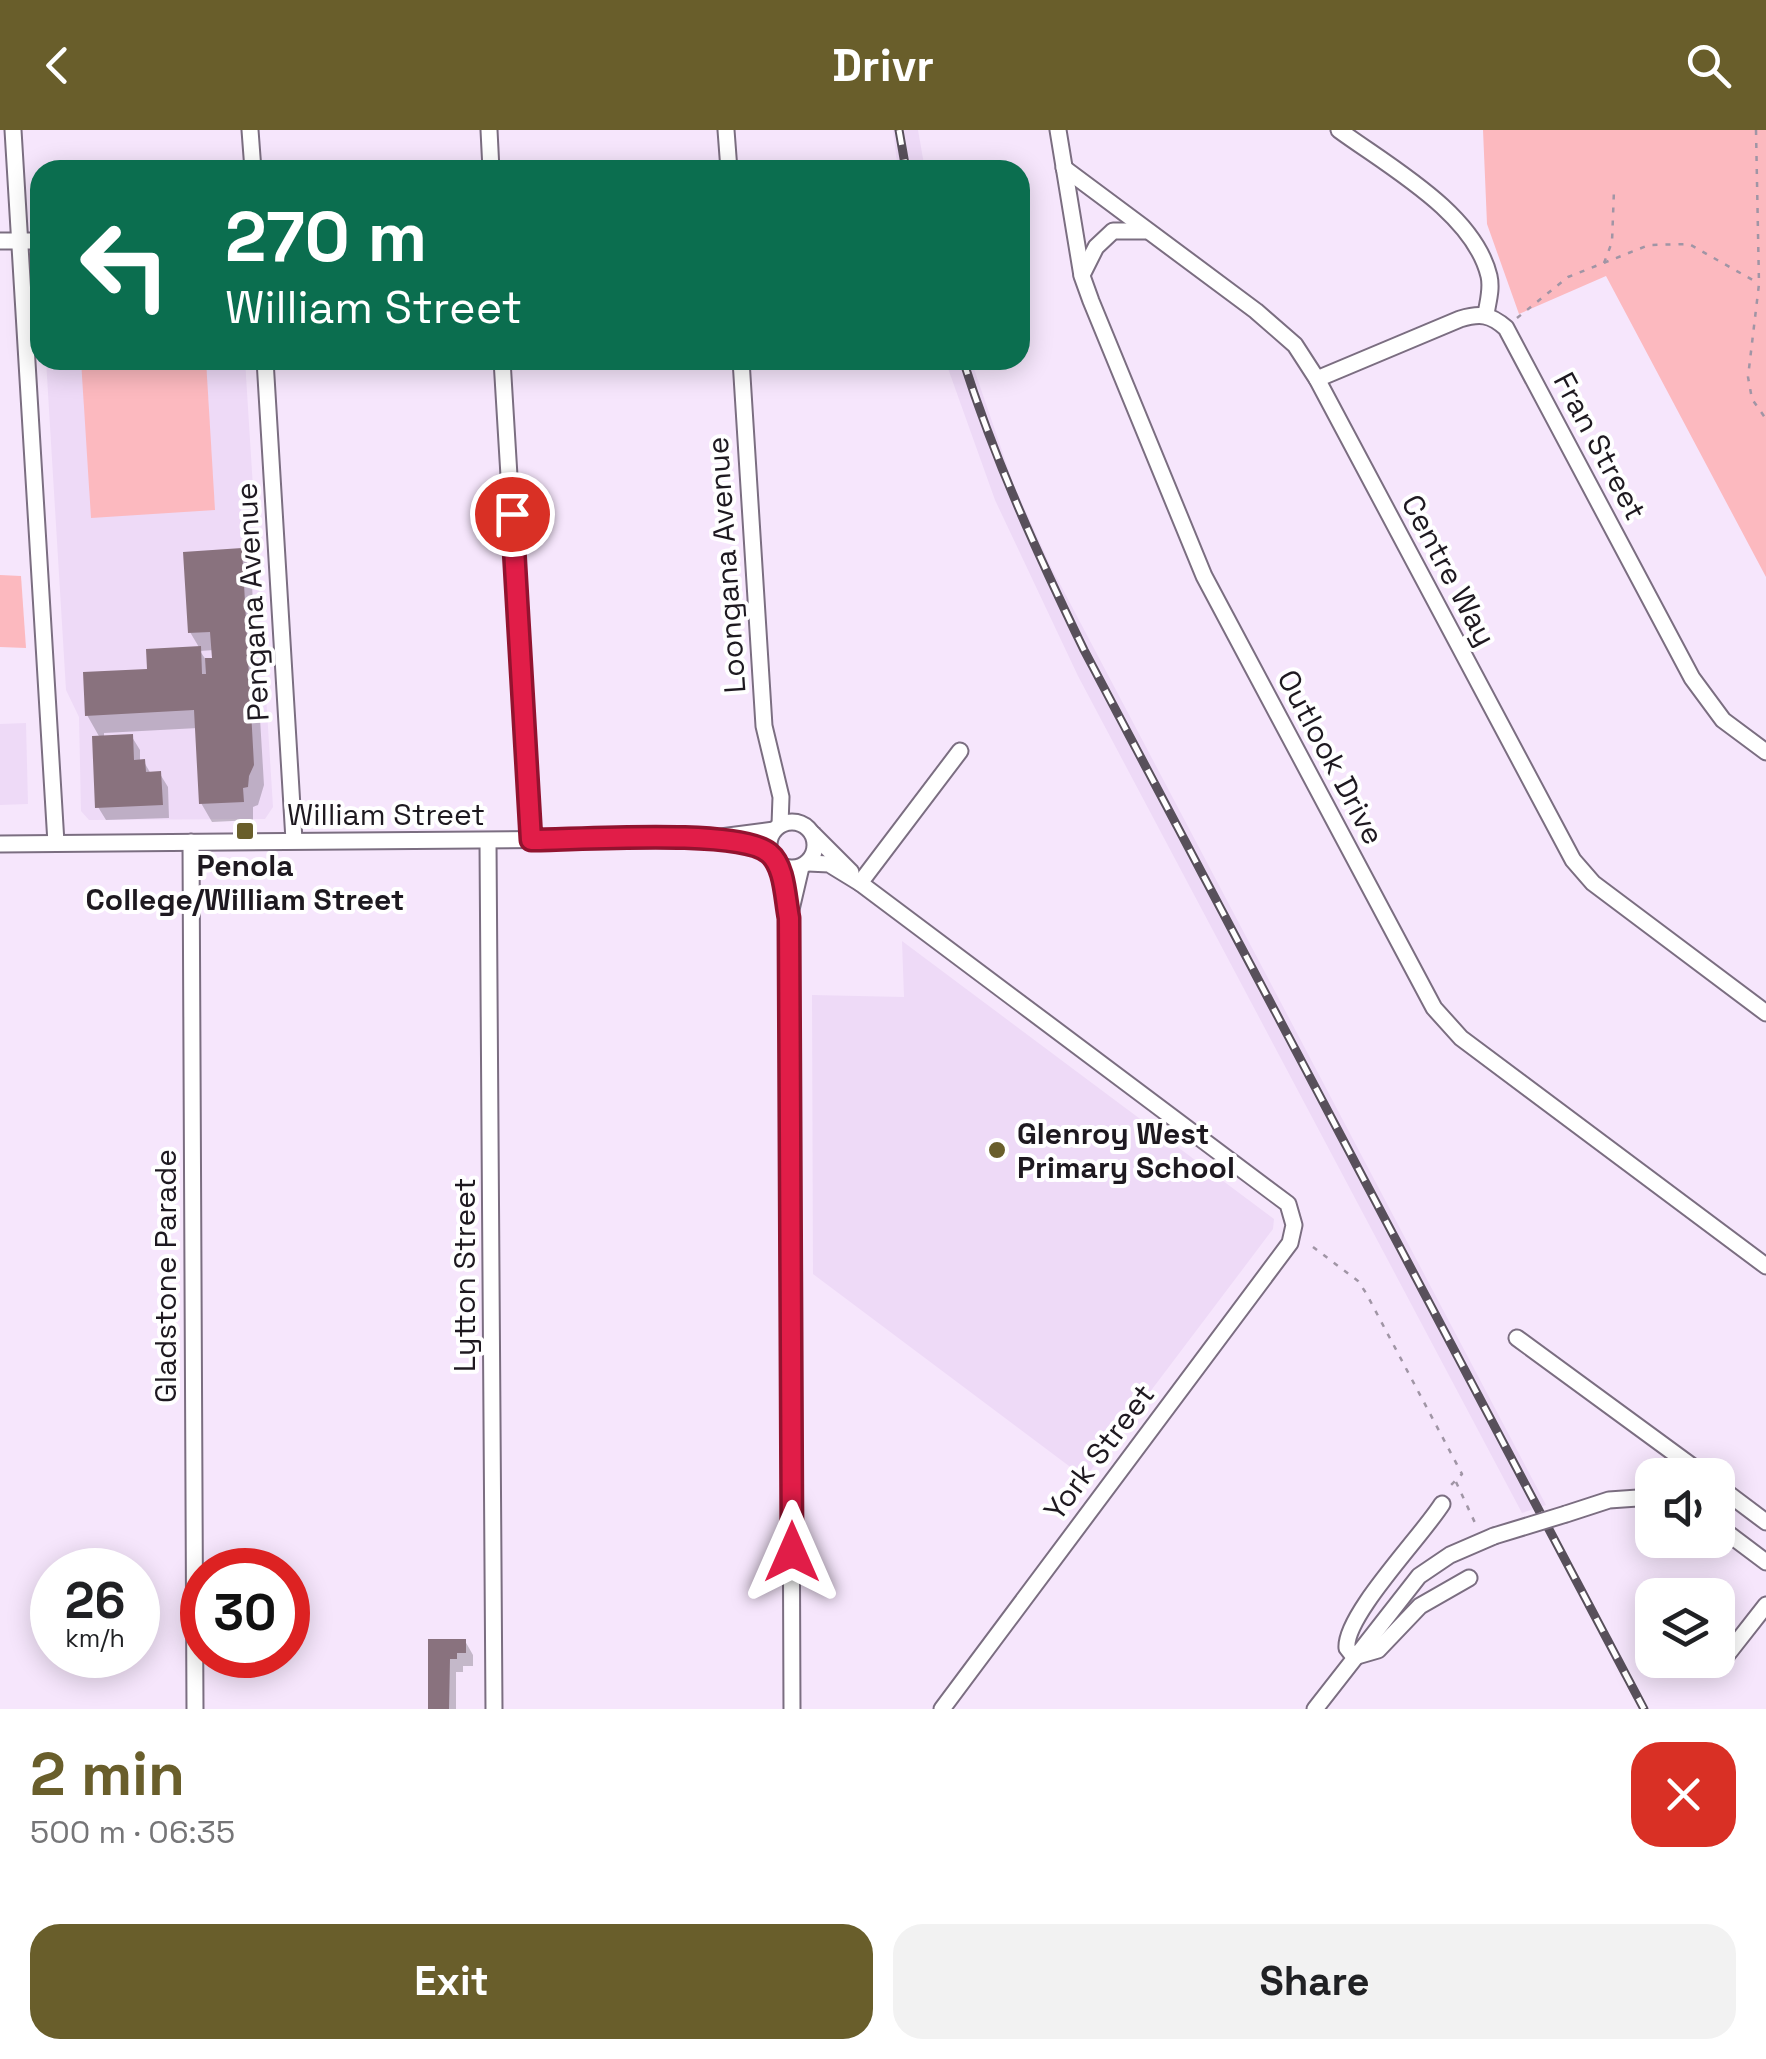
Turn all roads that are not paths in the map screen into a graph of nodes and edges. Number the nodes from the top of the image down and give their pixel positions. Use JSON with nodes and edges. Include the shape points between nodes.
{"nodes":[{"id":1,"x":13,"y":130,"type":"edge"},
{"id":2,"x":250,"y":130,"type":"edge"},
{"id":3,"x":488,"y":130,"type":"edge"},
{"id":4,"x":726,"y":130,"type":"edge"},
{"id":5,"x":1058,"y":130,"type":"edge"},
{"id":6,"x":1340,"y":130,"type":"edge"},
{"id":7,"x":252,"y":160,"type":"edge"},
{"id":8,"x":490,"y":160,"type":"edge"},
{"id":9,"x":728,"y":160,"type":"edge"},
{"id":10,"x":1064,"y":168,"type":"junction"},
{"id":11,"x":1148,"y":231,"type":"junction"},
{"id":12,"x":30,"y":241,"type":"edge"},
{"id":13,"x":0,"y":242,"type":"edge"},
{"id":14,"x":19,"y":242,"type":"junction"},
{"id":15,"x":1082,"y":276,"type":"junction"},
{"id":16,"x":1486,"y":314,"type":"junction"},
{"id":17,"x":266,"y":370,"type":"edge"},
{"id":18,"x":503,"y":370,"type":"edge"},
{"id":19,"x":741,"y":370,"type":"edge"},
{"id":20,"x":1317,"y":380,"type":"junction"},
{"id":21,"x":960,"y":752,"type":"dead end"},
{"id":22,"x":1766,"y":752,"type":"edge"},
{"id":23,"x":775,"y":766,"type":"junction"},
{"id":24,"x":777,"y":828,"type":"junction"},
{"id":25,"x":811,"y":832,"type":"junction"},
{"id":26,"x":712,"y":838,"type":"junction"},
{"id":27,"x":294,"y":840,"type":"junction"},
{"id":28,"x":531,"y":840,"type":"junction"},
{"id":29,"x":191,"y":842,"type":"junction"},
{"id":30,"x":488,"y":842,"type":"junction"},
{"id":31,"x":0,"y":844,"type":"edge"},
{"id":32,"x":56,"y":844,"type":"junction"},
{"id":33,"x":775,"y":859,"type":"junction"},
{"id":34,"x":804,"y":865,"type":"junction"},
{"id":35,"x":860,"y":883,"type":"junction"},
{"id":36,"x":789,"y":918,"type":"junction"},
{"id":37,"x":1766,"y":1013,"type":"edge"},
{"id":38,"x":1766,"y":1266,"type":"edge"},
{"id":39,"x":1518,"y":1338,"type":"dead end"},
{"id":40,"x":1681,"y":1458,"type":"edge"},
{"id":41,"x":1635,"y":1499,"type":"edge"},
{"id":42,"x":1735,"y":1499,"type":"edge"},
{"id":43,"x":1442,"y":1504,"type":"dead end"},
{"id":44,"x":1766,"y":1522,"type":"edge"},
{"id":45,"x":1735,"y":1539,"type":"edge"},
{"id":46,"x":1766,"y":1562,"type":"edge"},
{"id":47,"x":1469,"y":1578,"type":"dead end"},
{"id":48,"x":1766,"y":1605,"type":"edge"},
{"id":49,"x":1735,"y":1644,"type":"edge"},
{"id":50,"x":1354,"y":1657,"type":"junction"},
{"id":51,"x":195,"y":1709,"type":"edge"},
{"id":52,"x":494,"y":1709,"type":"edge"},
{"id":53,"x":792,"y":1709,"type":"edge"},
{"id":54,"x":942,"y":1709,"type":"edge"},
{"id":55,"x":1315,"y":1709,"type":"edge"}],
"edges":[{"from":1,"to":14,"type":"street"},
{"from":2,"to":7,"type":"street"},
{"from":3,"to":8,"type":"street"},
{"from":4,"to":9,"type":"street"},
{"from":5,"to":10,"type":"street","name":"Outlook Drive"},
{"from":6,"to":16,"type":"street","via":[[1447,210],[1470,237],[1489,274]]},
{"from":10,"to":11,"type":"street","name":"Centre Way"},
{"from":10,"to":15,"type":"street","name":"Outlook Drive"},
{"from":11,"to":15,"type":"street","via":[[1113,232],[1096,247]]},
{"from":11,"to":20,"type":"street","name":"Centre Way","via":[[1256,311],[1294,345]]},
{"from":12,"to":14,"type":"street"},
{"from":13,"to":14,"type":"street"},
{"from":14,"to":32,"type":"street"},
{"from":15,"to":38,"type":"street","name":"Outlook Drive","via":[[1204,576],[1434,1008],[1461,1038]]},
{"from":16,"to":20,"type":"street"},
{"from":16,"to":22,"type":"street","name":"Fran Street","via":[[1506,328],[1692,678],[1724,720]]},
{"from":17,"to":27,"type":"street","name":"Pengana Avenue"},
{"from":18,"to":28,"type":"street"},
{"from":19,"to":23,"type":"street","name":"Loongana Avenue","via":[[764,726]]},
{"from":20,"to":37,"type":"street","name":"Centre Way","via":[[1574,860],[1593,883]]},
{"from":21,"to":35,"type":"street"},
{"from":23,"to":24,"type":"street","name":"Loongana Avenue"},
{"from":23,"to":25,"type":"street","name":"Loongana Avenue"},
{"from":24,"to":25,"type":"street","via":[[795,822]]},
{"from":24,"to":26,"type":"street","name":"William Street"},
{"from":24,"to":33,"type":"street","via":[[769,845]]},
{"from":25,"to":34,"type":"street","via":[[815,850]]},
{"from":25,"to":35,"type":"street"},
{"from":26,"to":28,"type":"street","name":"William Street"},
{"from":26,"to":33,"type":"street","name":"William Street","via":[[752,846]]},
{"from":27,"to":29,"type":"street","name":"William Street"},
{"from":27,"to":30,"type":"street","name":"William Street"},
{"from":28,"to":30,"type":"street","name":"William Street"},
{"from":29,"to":32,"type":"street","name":"William Street"},
{"from":29,"to":51,"type":"street","name":"Gladstone Parade"},
{"from":30,"to":52,"type":"street","name":"Lytton Street"},
{"from":31,"to":32,"type":"street","name":"William Street"},
{"from":33,"to":34,"type":"street","via":[[794,869]]},
{"from":33,"to":36,"type":"street"},
{"from":34,"to":35,"type":"street","via":[[829,864]]},
{"from":34,"to":36,"type":"street"},
{"from":35,"to":54,"type":"street","name":"York Street","via":[[1288,1204],[1294,1225],[1290,1243]]},
{"from":36,"to":53,"type":"street"},
{"from":39,"to":40,"type":"street"},
{"from":41,"to":50,"type":"street","bridge":true,"via":[[1486,1533],[1419,1576]]},
{"from":42,"to":44,"type":"street"},
{"from":43,"to":50,"type":"street","via":[[1350,1628],[1346,1642]]},
{"from":45,"to":46,"type":"street"},
{"from":47,"to":50,"type":"street","via":[[1420,1606],[1378,1650]]},
{"from":48,"to":49,"type":"street"},
{"from":50,"to":55,"type":"street"}]}
